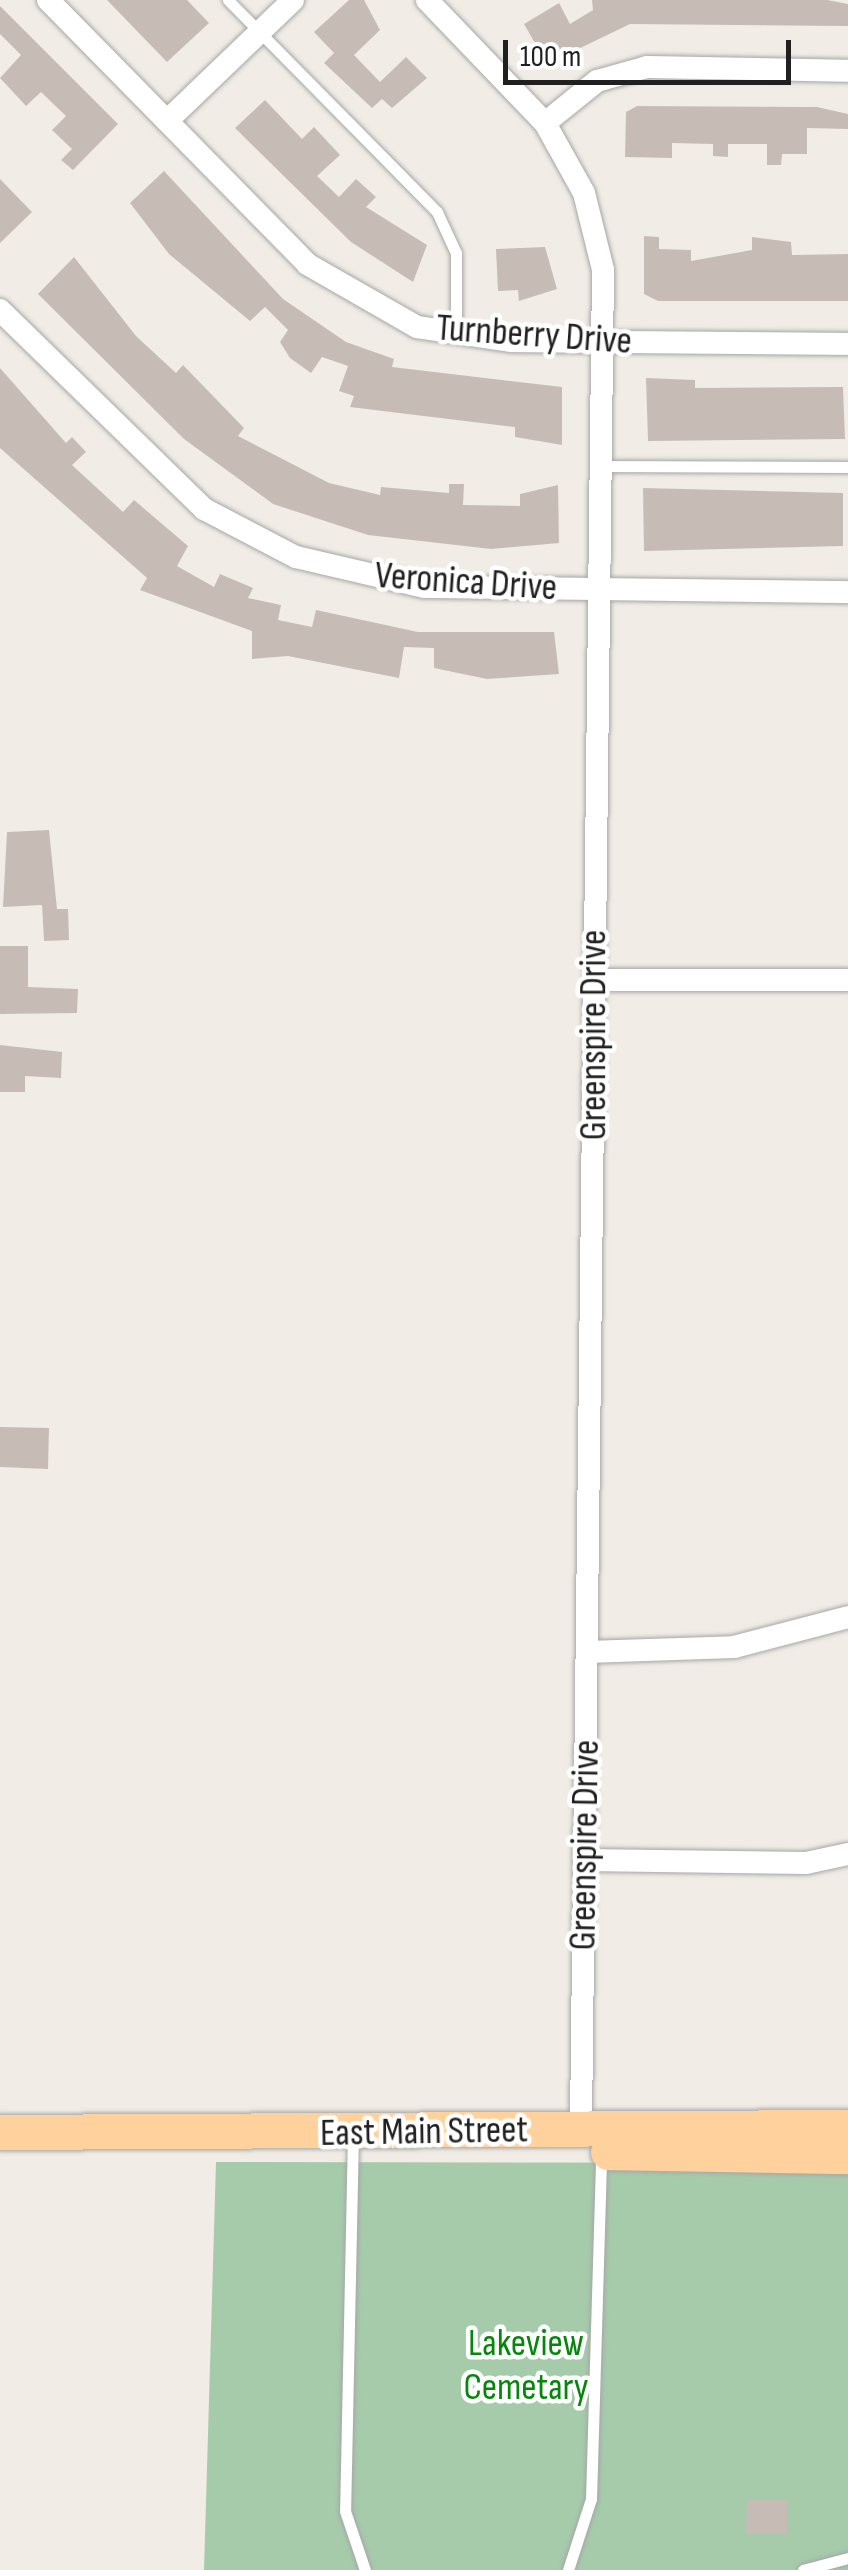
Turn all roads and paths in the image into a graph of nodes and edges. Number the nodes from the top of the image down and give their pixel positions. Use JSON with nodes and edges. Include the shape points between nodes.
{"nodes":[{"id":1,"x":48,"y":0,"type":"edge"},
{"id":2,"x":228,"y":0,"type":"edge"},
{"id":3,"x":293,"y":0,"type":"edge"},
{"id":4,"x":427,"y":0,"type":"edge"},
{"id":5,"x":261,"y":32,"type":"junction"},
{"id":6,"x":848,"y":70,"type":"edge"},
{"id":7,"x":168,"y":120,"type":"junction"},
{"id":8,"x":544,"y":123,"type":"junction"},
{"id":9,"x":0,"y":310,"type":"edge"},
{"id":10,"x":456,"y":336,"type":"junction"},
{"id":11,"x":600,"y":342,"type":"junction"},
{"id":12,"x":848,"y":344,"type":"edge"},
{"id":13,"x":599,"y":466,"type":"junction"},
{"id":14,"x":848,"y":468,"type":"edge"},
{"id":15,"x":597,"y":590,"type":"junction"},
{"id":16,"x":848,"y":592,"type":"edge"},
{"id":17,"x":594,"y":980,"type":"junction"},
{"id":18,"x":848,"y":980,"type":"edge"},
{"id":19,"x":848,"y":1617,"type":"edge"},
{"id":20,"x":587,"y":1652,"type":"junction"},
{"id":21,"x":848,"y":1854,"type":"edge"},
{"id":22,"x":584,"y":1860,"type":"junction"},
{"id":23,"x":848,"y":2107,"type":"edge"},
{"id":24,"x":752,"y":2127,"type":"junction"},
{"id":25,"x":848,"y":2127,"type":"edge"},
{"id":26,"x":0,"y":2132,"type":"edge"},
{"id":27,"x":354,"y":2133,"type":"junction"},
{"id":28,"x":594,"y":2137,"type":"junction"},
{"id":29,"x":848,"y":2156,"type":"edge"},
{"id":30,"x":848,"y":2558,"type":"edge"},
{"id":31,"x":365,"y":2570,"type":"edge"},
{"id":32,"x":568,"y":2570,"type":"edge"},
{"id":33,"x":802,"y":2570,"type":"edge"}],
"edges":[{"from":1,"to":7,"type":"street","name":"Turnberry Drive"},
{"from":2,"to":5,"type":"lane"},
{"from":3,"to":5,"type":"street"},
{"from":4,"to":8,"type":"street","name":"Greenspire Drive"},
{"from":5,"to":7,"type":"street"},
{"from":5,"to":10,"type":"lane","via":[[437,212],[456,253]]},
{"from":6,"to":8,"type":"street","via":[[648,67],[597,81]]},
{"from":7,"to":10,"type":"street","name":"Turnberry Drive","via":[[306,264],[370,308]]},
{"from":8,"to":11,"type":"street","name":"Greenspire Drive","via":[[599,239]]},
{"from":9,"to":15,"type":"street","name":"Veronica Drive","via":[[204,509],[296,557],[425,587]]},
{"from":10,"to":11,"type":"street","name":"Turnberry Drive"},
{"from":11,"to":12,"type":"street","name":"Turnberry Drive"},
{"from":11,"to":13,"type":"street","name":"Greenspire Drive"},
{"from":13,"to":14,"type":"lane"},
{"from":13,"to":15,"type":"street","name":"Greenspire Drive"},
{"from":15,"to":16,"type":"street","name":"Veronica Drive"},
{"from":15,"to":17,"type":"street","name":"Greenspire Drive"},
{"from":17,"to":18,"type":"street"},
{"from":17,"to":20,"type":"street","name":"Greenspire Drive"},
{"from":19,"to":20,"type":"street","via":[[734,1648]]},
{"from":20,"to":22,"type":"street","name":"Greenspire Drive"},
{"from":21,"to":22,"type":"street","via":[[806,1863]]},
{"from":22,"to":28,"type":"street","name":"Greenspire Drive"},
{"from":23,"to":24,"type":"main road"},
{"from":24,"to":25,"type":"main road"},
{"from":24,"to":28,"type":"main road"},
{"from":26,"to":27,"type":"main road","name":"East Main Street"},
{"from":27,"to":28,"type":"main road","name":"East Main Street","via":[[486,2151]]},
{"from":27,"to":31,"type":"lane","via":[[346,2511]]},
{"from":28,"to":29,"type":"main road"},
{"from":28,"to":32,"type":"lane","via":[[591,2498]]},
{"from":30,"to":33,"type":"lane"}]}
